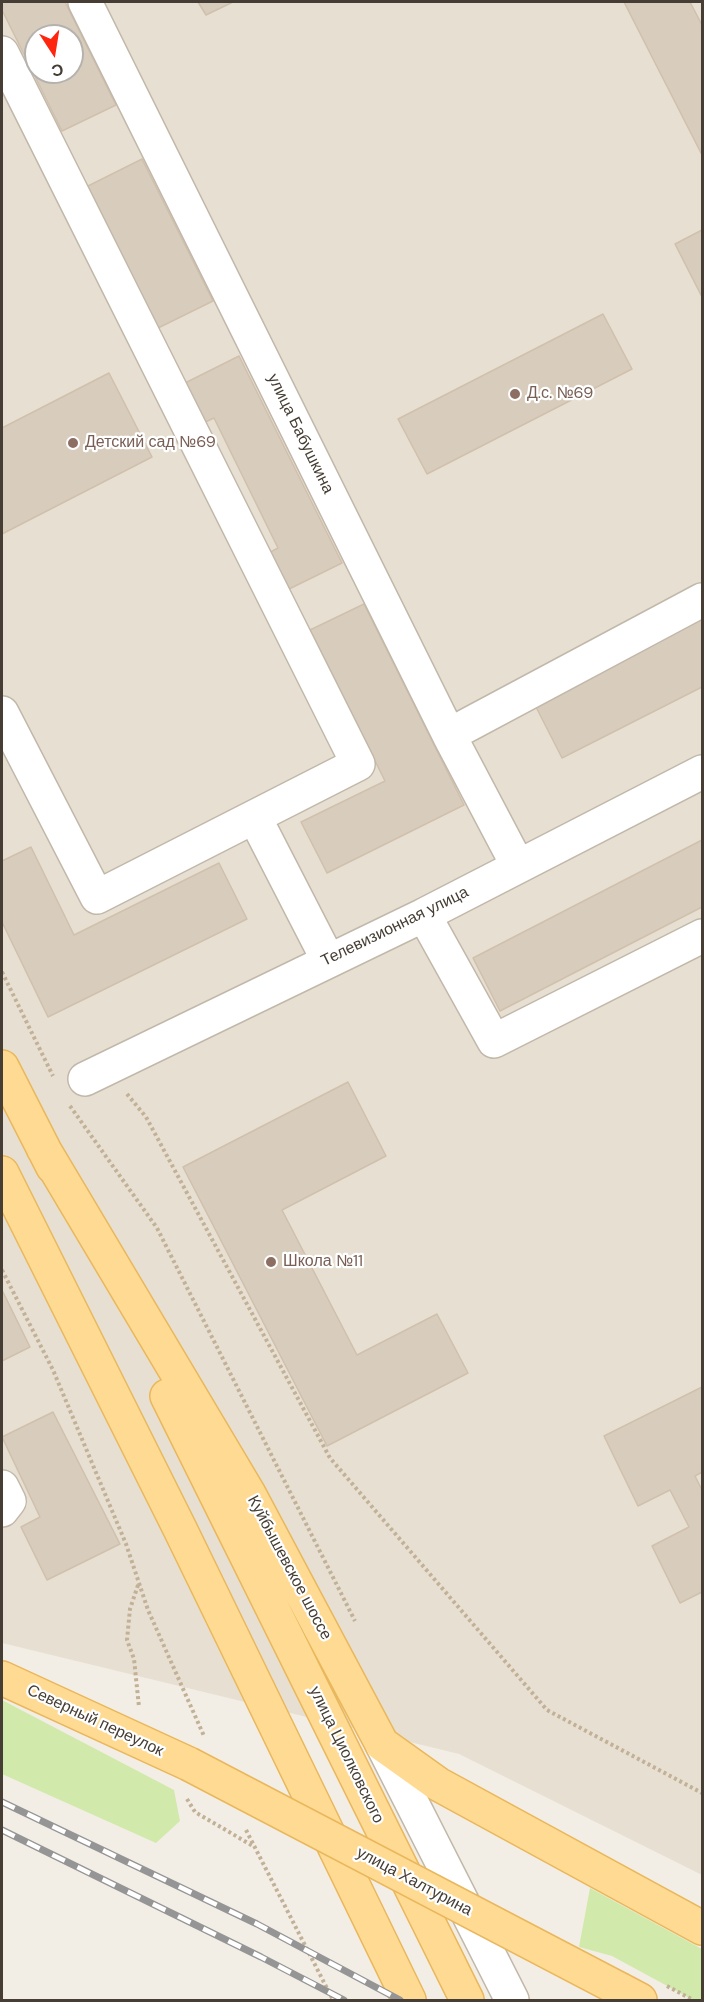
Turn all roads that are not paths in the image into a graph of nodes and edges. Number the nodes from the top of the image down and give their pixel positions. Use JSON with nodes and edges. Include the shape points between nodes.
{"nodes":[{"id":1,"x":85,"y":2,"type":"edge"},
{"id":2,"x":2,"y":53,"type":"edge"},
{"id":3,"x":702,"y":600,"type":"edge"},
{"id":4,"x":2,"y":713,"type":"edge"},
{"id":5,"x":449,"y":735,"type":"junction"},
{"id":6,"x":702,"y":772,"type":"edge"},
{"id":7,"x":255,"y":818,"type":"junction"},
{"id":8,"x":518,"y":866,"type":"junction"},
{"id":9,"x":424,"y":915,"type":"junction"},
{"id":10,"x":702,"y":936,"type":"edge"},
{"id":11,"x":328,"y":960,"type":"junction"},
{"id":12,"x":2,"y":1067,"type":"edge"},
{"id":13,"x":96,"y":1074,"type":"road end"},
{"id":14,"x":43,"y":1148,"type":"junction"},
{"id":15,"x":2,"y":1173,"type":"edge"},
{"id":16,"x":2,"y":1487,"type":"edge"},
{"id":17,"x":224,"y":1509,"type":"joint"},
{"id":18,"x":2,"y":1510,"type":"edge"},
{"id":19,"x":2,"y":1678,"type":"edge"},
{"id":20,"x":382,"y":1744,"type":"junction"},
{"id":21,"x":189,"y":1764,"type":"joint"},
{"id":22,"x":702,"y":1928,"type":"edge"},
{"id":23,"x":630,"y":1995,"type":"edge"},
{"id":24,"x":409,"y":2001,"type":"edge"},
{"id":25,"x":467,"y":2001,"type":"edge"},
{"id":26,"x":512,"y":2001,"type":"edge"}],
"edges":[{"from":1,"to":5,"type":"street","name":"улица Бабушкина"},
{"from":2,"to":7,"type":"street","via":[[358,764]]},
{"from":3,"to":5,"type":"street"},
{"from":4,"to":7,"type":"street","via":[[98,897]]},
{"from":5,"to":8,"type":"street","name":"улица Бабушкина"},
{"from":6,"to":8,"type":"street","name":"Телевизионная улица"},
{"from":7,"to":11,"type":"street"},
{"from":8,"to":9,"type":"street","name":"Телевизионная улица"},
{"from":9,"to":10,"type":"street","via":[[494,1041]]},
{"from":9,"to":11,"type":"street","name":"Телевизионная улица"},
{"from":11,"to":13,"type":"street","name":"Телевизионная улица"},
{"from":12,"to":14,"type":"main road","name":"Куйбышевское шоссе"},
{"from":14,"to":17,"type":"main road","name":"Куйбышевское шоссе"},
{"from":14,"to":20,"type":"main road","name":"Куйбышевское шоссе","via":[[249,1494]]},
{"from":15,"to":24,"type":"main road"},
{"from":16,"to":18,"type":"street","via":[[9,1501]]},
{"from":17,"to":25,"type":"main road","name":"улица Циолковского"},
{"from":19,"to":21,"type":"main road","name":"Северный переулок"},
{"from":20,"to":22,"type":"main road","via":[[438,1784]]},
{"from":20,"to":26,"type":"street","name":"Куйбышевское шоссе"},
{"from":21,"to":23,"type":"main road","name":"улица Халтурина","bridge":true}]}
